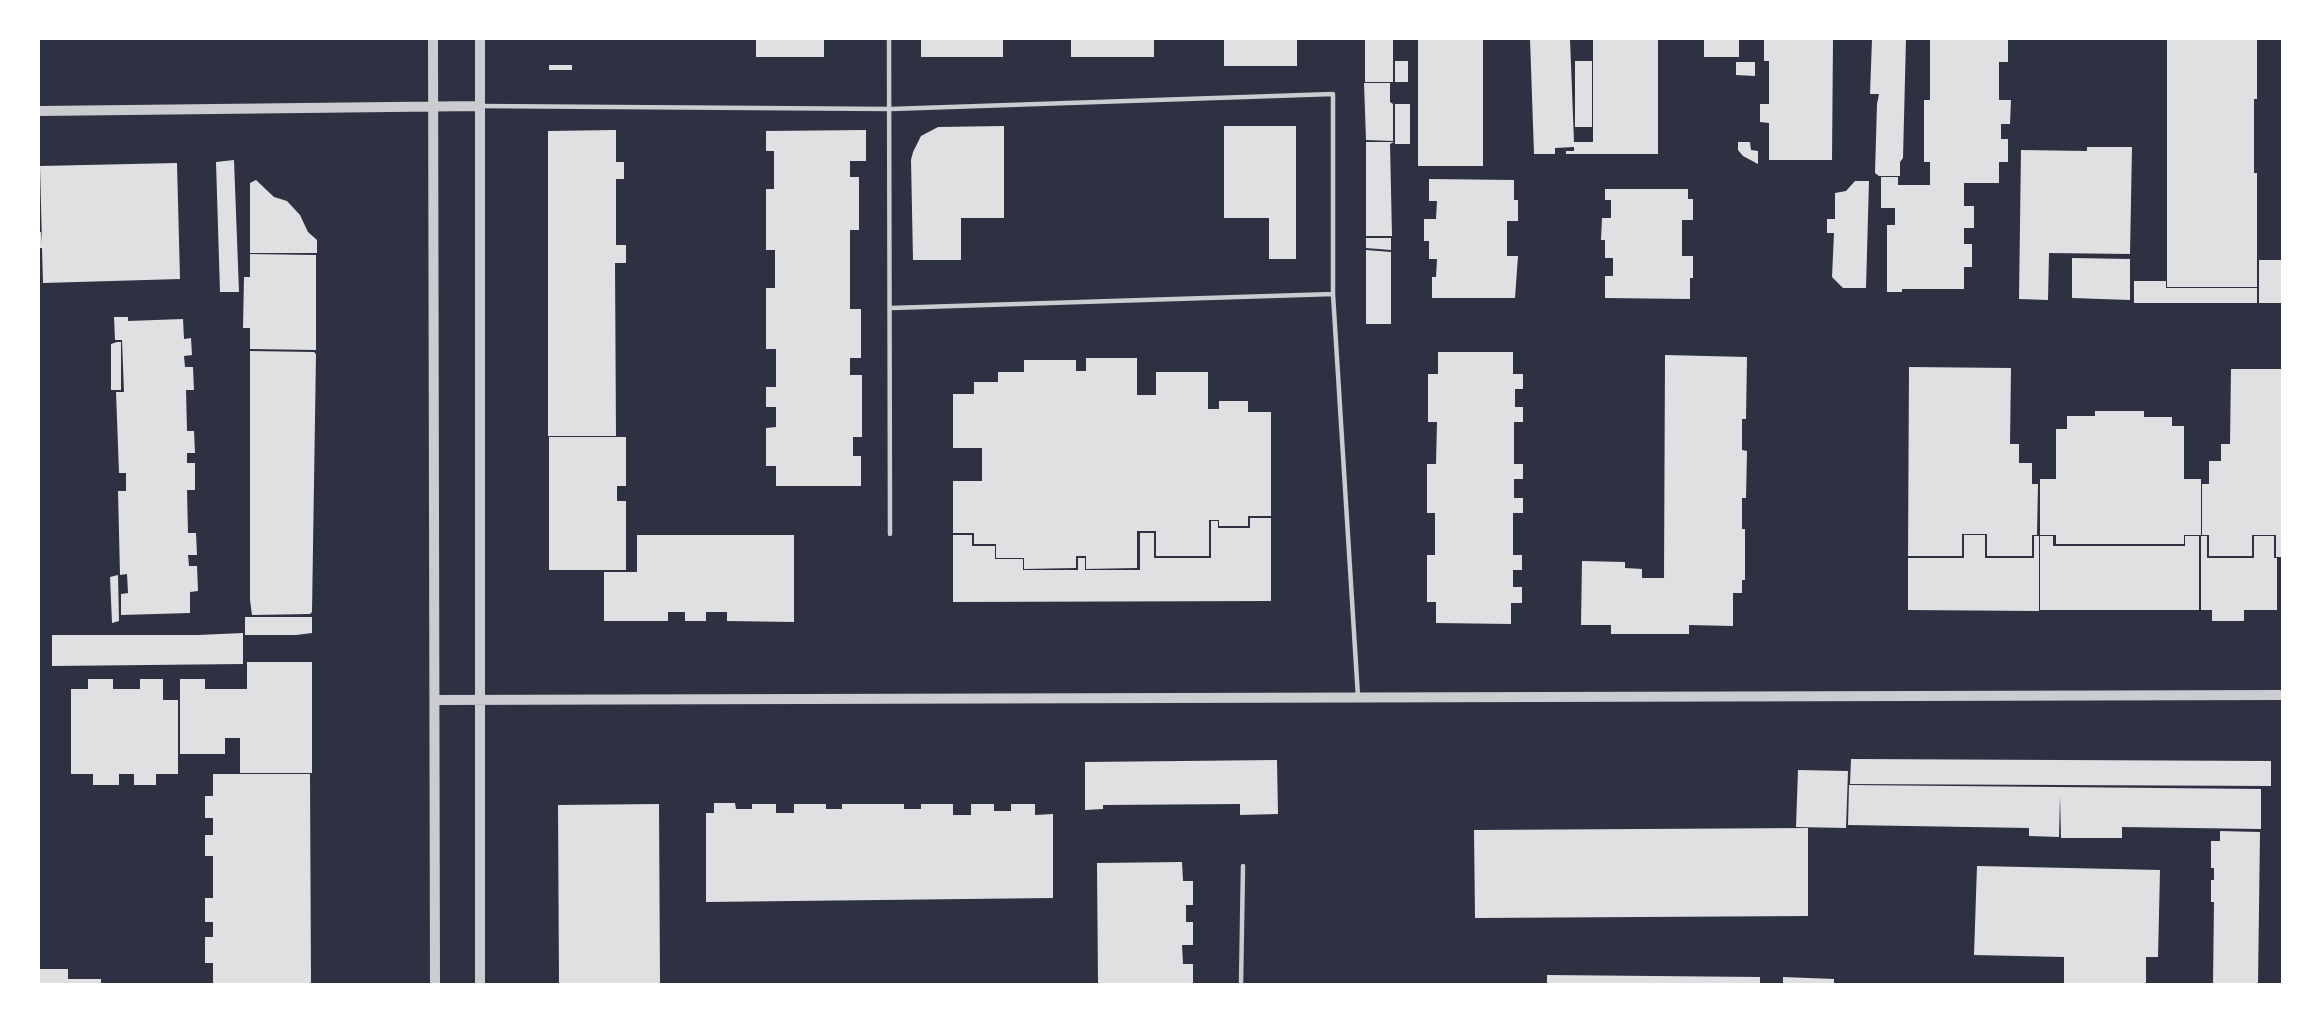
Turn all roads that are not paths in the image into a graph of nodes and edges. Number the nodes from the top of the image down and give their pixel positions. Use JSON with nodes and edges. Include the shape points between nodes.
{"nodes":[{"id":1,"x":433,"y":39,"type":"edge"},
{"id":2,"x":480,"y":39,"type":"edge"},
{"id":3,"x":889,"y":39,"type":"edge"},
{"id":4,"x":432,"y":106,"type":"junction"},
{"id":5,"x":479,"y":106,"type":"junction"},
{"id":6,"x":891,"y":109,"type":"junction"},
{"id":7,"x":39,"y":111,"type":"edge"},
{"id":8,"x":1333,"y":294,"type":"junction"},
{"id":9,"x":891,"y":308,"type":"junction"},
{"id":10,"x":890,"y":534,"type":"dead end"},
{"id":11,"x":2282,"y":695,"type":"edge"},
{"id":12,"x":1358,"y":697,"type":"junction"},
{"id":13,"x":435,"y":700,"type":"junction"},
{"id":14,"x":479,"y":700,"type":"junction"},
{"id":15,"x":1243,"y":866,"type":"dead end"},
{"id":16,"x":435,"y":984,"type":"edge"},
{"id":17,"x":480,"y":984,"type":"edge"},
{"id":18,"x":1241,"y":984,"type":"edge"}],
"edges":[{"from":1,"to":4,"type":"street"},
{"from":2,"to":5,"type":"street"},
{"from":3,"to":6,"type":"lane"},
{"from":4,"to":5,"type":"street"},
{"from":4,"to":7,"type":"street"},
{"from":4,"to":13,"type":"street"},
{"from":5,"to":6,"type":"lane"},
{"from":5,"to":14,"type":"street"},
{"from":6,"to":8,"type":"lane","via":[[1333,94]]},
{"from":6,"to":9,"type":"lane"},
{"from":8,"to":9,"type":"lane"},
{"from":8,"to":12,"type":"lane"},
{"from":9,"to":10,"type":"lane"},
{"from":11,"to":12,"type":"street"},
{"from":12,"to":14,"type":"street"},
{"from":13,"to":14,"type":"street"},
{"from":13,"to":16,"type":"street"},
{"from":14,"to":17,"type":"street"},
{"from":15,"to":18,"type":"lane"}]}
